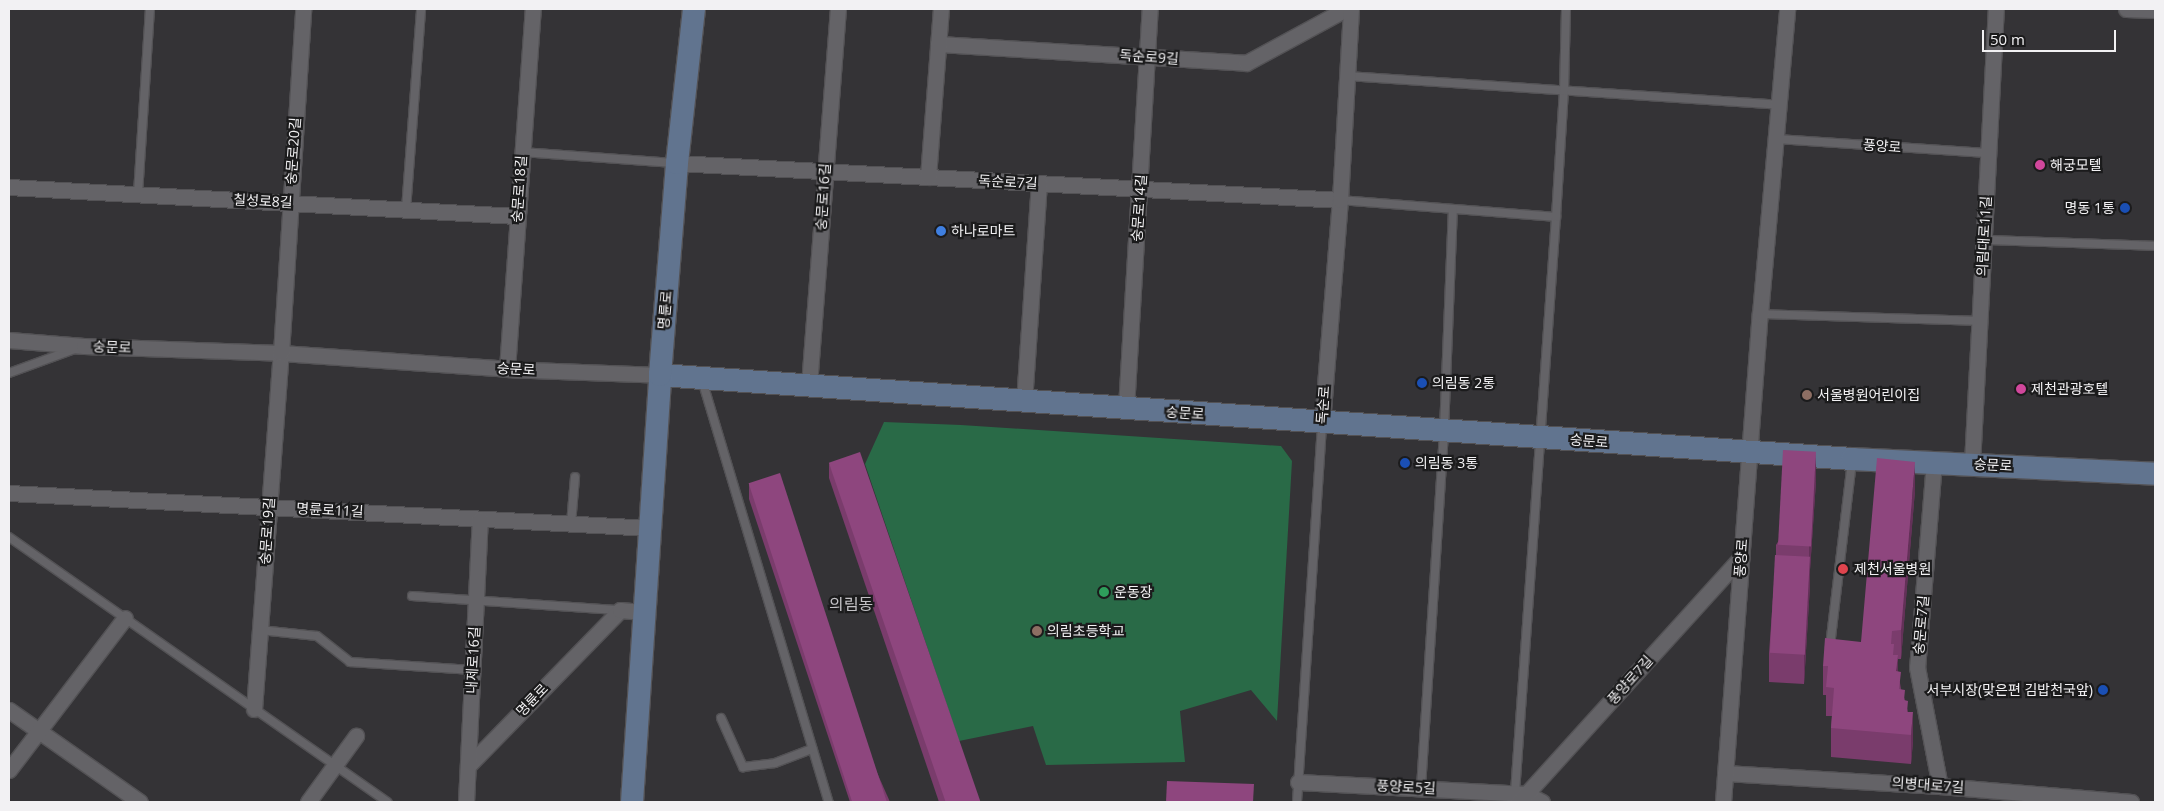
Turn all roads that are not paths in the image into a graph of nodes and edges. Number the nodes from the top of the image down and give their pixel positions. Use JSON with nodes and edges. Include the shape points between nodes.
{"nodes":[{"id":1,"x":150,"y":9,"type":"edge"},
{"id":2,"x":303,"y":9,"type":"edge"},
{"id":3,"x":421,"y":9,"type":"edge"},
{"id":4,"x":533,"y":9,"type":"edge"},
{"id":5,"x":694,"y":9,"type":"edge"},
{"id":6,"x":838,"y":9,"type":"edge"},
{"id":7,"x":941,"y":9,"type":"edge"},
{"id":8,"x":1150,"y":9,"type":"edge"},
{"id":9,"x":1346,"y":9,"type":"edge"},
{"id":10,"x":1351,"y":9,"type":"edge"},
{"id":11,"x":1566,"y":9,"type":"edge"},
{"id":12,"x":1787,"y":9,"type":"edge"},
{"id":13,"x":1996,"y":9,"type":"edge"},
{"id":14,"x":2126,"y":9,"type":"edge"},
{"id":15,"x":2155,"y":10,"type":"edge"},
{"id":16,"x":938,"y":44,"type":"junction"},
{"id":17,"x":1148,"y":56,"type":"junction"},
{"id":18,"x":1347,"y":76,"type":"junction"},
{"id":19,"x":1564,"y":91,"type":"junction"},
{"id":20,"x":1779,"y":105,"type":"junction"},
{"id":21,"x":1777,"y":139,"type":"junction"},
{"id":22,"x":522,"y":152,"type":"junction"},
{"id":23,"x":1987,"y":153,"type":"junction"},
{"id":24,"x":677,"y":163,"type":"junction"},
{"id":25,"x":826,"y":170,"type":"junction"},
{"id":26,"x":928,"y":177,"type":"junction"},
{"id":27,"x":1039,"y":184,"type":"junction"},
{"id":28,"x":9,"y":187,"type":"edge"},
{"id":29,"x":1140,"y":189,"type":"junction"},
{"id":30,"x":138,"y":194,"type":"junction"},
{"id":31,"x":1340,"y":200,"type":"junction"},
{"id":32,"x":290,"y":203,"type":"junction"},
{"id":33,"x":1453,"y":209,"type":"junction"},
{"id":34,"x":406,"y":210,"type":"junction"},
{"id":35,"x":516,"y":216,"type":"junction"},
{"id":36,"x":1556,"y":217,"type":"junction"},
{"id":37,"x":1985,"y":240,"type":"junction"},
{"id":38,"x":2155,"y":246,"type":"edge"},
{"id":39,"x":1760,"y":314,"type":"junction"},
{"id":40,"x":1978,"y":321,"type":"junction"},
{"id":41,"x":9,"y":340,"type":"edge"},
{"id":42,"x":84,"y":346,"type":"junction"},
{"id":43,"x":282,"y":353,"type":"junction"},
{"id":44,"x":507,"y":368,"type":"junction"},
{"id":45,"x":9,"y":373,"type":"edge"},
{"id":46,"x":660,"y":375,"type":"junction"},
{"id":47,"x":702,"y":378,"type":"junction"},
{"id":48,"x":809,"y":385,"type":"junction"},
{"id":49,"x":1024,"y":402,"type":"junction"},
{"id":50,"x":1126,"y":408,"type":"junction"},
{"id":51,"x":1322,"y":423,"type":"junction"},
{"id":52,"x":1444,"y":431,"type":"junction"},
{"id":53,"x":1541,"y":438,"type":"junction"},
{"id":54,"x":1749,"y":452,"type":"junction"},
{"id":55,"x":1852,"y":460,"type":"junction"},
{"id":56,"x":1934,"y":462,"type":"junction"},
{"id":57,"x":1972,"y":464,"type":"junction"},
{"id":58,"x":2155,"y":474,"type":"edge"},
{"id":59,"x":574,"y":477,"type":"dead end"},
{"id":60,"x":9,"y":493,"type":"edge"},
{"id":61,"x":269,"y":507,"type":"junction"},
{"id":62,"x":480,"y":519,"type":"junction"},
{"id":63,"x":571,"y":524,"type":"junction"},
{"id":64,"x":651,"y":528,"type":"junction"},
{"id":65,"x":9,"y":537,"type":"edge"},
{"id":66,"x":1741,"y":557,"type":"junction"},
{"id":67,"x":412,"y":596,"type":"dead end"},
{"id":68,"x":476,"y":600,"type":"junction"},
{"id":69,"x":620,"y":610,"type":"junction"},
{"id":70,"x":645,"y":612,"type":"junction"},
{"id":71,"x":125,"y":618,"type":"junction"},
{"id":72,"x":260,"y":630,"type":"junction"},
{"id":73,"x":1830,"y":646,"type":"edge"},
{"id":74,"x":472,"y":670,"type":"junction"},
{"id":75,"x":254,"y":709,"type":"junction"},
{"id":76,"x":9,"y":710,"type":"edge"},
{"id":77,"x":721,"y":718,"type":"dead end"},
{"id":78,"x":38,"y":731,"type":"junction"},
{"id":79,"x":356,"y":736,"type":"dead end"},
{"id":80,"x":812,"y":749,"type":"junction"},
{"id":81,"x":335,"y":765,"type":"junction"},
{"id":82,"x":468,"y":766,"type":"junction"},
{"id":83,"x":9,"y":770,"type":"edge"},
{"id":84,"x":1725,"y":774,"type":"junction"},
{"id":85,"x":1298,"y":782,"type":"junction"},
{"id":86,"x":1940,"y":786,"type":"junction"},
{"id":87,"x":1421,"y":788,"type":"junction"},
{"id":88,"x":1520,"y":796,"type":"edge"},
{"id":89,"x":140,"y":802,"type":"edge"},
{"id":90,"x":308,"y":802,"type":"edge"},
{"id":91,"x":387,"y":802,"type":"edge"},
{"id":92,"x":466,"y":802,"type":"edge"},
{"id":93,"x":632,"y":802,"type":"edge"},
{"id":94,"x":828,"y":802,"type":"edge"},
{"id":95,"x":1297,"y":802,"type":"edge"},
{"id":96,"x":1542,"y":802,"type":"edge"},
{"id":97,"x":1722,"y":802,"type":"edge"},
{"id":98,"x":2131,"y":802,"type":"edge"}],
"edges":[{"from":1,"to":30,"type":"lane"},
{"from":2,"to":32,"type":"street","name":"숭문로20길"},
{"from":3,"to":34,"type":"lane"},
{"from":4,"to":22,"type":"street","name":"숭문로18길"},
{"from":5,"to":24,"type":"street","name":"명륜로"},
{"from":6,"to":25,"type":"street","name":"숭문로16길"},
{"from":7,"to":16,"type":"street"},
{"from":8,"to":17,"type":"street","name":"숭문로14길"},
{"from":9,"to":17,"type":"street","name":"독순로9길","via":[[1246,63]]},
{"from":10,"to":18,"type":"street","name":"독순로"},
{"from":11,"to":19,"type":"lane"},
{"from":12,"to":20,"type":"street","name":"풍양로"},
{"from":13,"to":23,"type":"street","name":"의림대로11길"},
{"from":14,"to":15,"type":"street"},
{"from":16,"to":17,"type":"street","name":"독순로9길"},
{"from":16,"to":26,"type":"street"},
{"from":17,"to":29,"type":"street","name":"숭문로14길"},
{"from":18,"to":19,"type":"lane"},
{"from":18,"to":31,"type":"street","name":"독순로"},
{"from":19,"to":20,"type":"lane"},
{"from":19,"to":36,"type":"lane"},
{"from":20,"to":21,"type":"street","name":"풍양로"},
{"from":21,"to":23,"type":"lane","name":"풍양로"},
{"from":21,"to":39,"type":"street","name":"풍양로"},
{"from":22,"to":24,"type":"lane"},
{"from":22,"to":35,"type":"street","name":"숭문로18길"},
{"from":23,"to":37,"type":"street","name":"의림대로11길"},
{"from":24,"to":25,"type":"street","name":"독순로7길"},
{"from":24,"to":46,"type":"street","name":"명륜로"},
{"from":25,"to":26,"type":"street","name":"독순로7길"},
{"from":25,"to":48,"type":"street","name":"숭문로16길"},
{"from":26,"to":27,"type":"street","name":"독순로7길"},
{"from":27,"to":29,"type":"street","name":"독순로7길"},
{"from":27,"to":49,"type":"street"},
{"from":28,"to":30,"type":"street","name":"칠성로8길"},
{"from":29,"to":31,"type":"street","name":"독순로7길"},
{"from":29,"to":50,"type":"street","name":"숭문로14길"},
{"from":30,"to":32,"type":"street","name":"칠성로8길"},
{"from":31,"to":33,"type":"lane"},
{"from":31,"to":51,"type":"street","name":"독순로"},
{"from":32,"to":34,"type":"street","name":"칠성로8길"},
{"from":32,"to":43,"type":"street","name":"숭문로20길"},
{"from":33,"to":36,"type":"lane"},
{"from":33,"to":52,"type":"lane"},
{"from":34,"to":35,"type":"street","name":"칠성로8길"},
{"from":35,"to":44,"type":"street","name":"숭문로18길"},
{"from":36,"to":53,"type":"lane"},
{"from":37,"to":38,"type":"lane"},
{"from":37,"to":40,"type":"street","name":"의림대로11길"},
{"from":39,"to":40,"type":"lane"},
{"from":39,"to":54,"type":"street","name":"풍양로"},
{"from":40,"to":57,"type":"street","name":"의림대로11길"},
{"from":41,"to":42,"type":"street","name":"숭문로"},
{"from":42,"to":43,"type":"street","name":"숭문로"},
{"from":42,"to":45,"type":"lane"},
{"from":43,"to":44,"type":"street","name":"숭문로"},
{"from":43,"to":61,"type":"street","name":"숭문로19길"},
{"from":44,"to":46,"type":"street","name":"숭문로"},
{"from":46,"to":47,"type":"street","name":"숭문로"},
{"from":46,"to":64,"type":"street","name":"명륜로"},
{"from":47,"to":48,"type":"street","name":"숭문로"},
{"from":47,"to":80,"type":"lane"},
{"from":48,"to":49,"type":"street","name":"숭문로"},
{"from":49,"to":50,"type":"street","name":"숭문로"},
{"from":50,"to":51,"type":"street","name":"숭문로"},
{"from":51,"to":52,"type":"street","name":"숭문로"},
{"from":51,"to":85,"type":"lane","name":"독순로"},
{"from":52,"to":53,"type":"street","name":"숭문로"},
{"from":52,"to":87,"type":"lane"},
{"from":53,"to":54,"type":"street","name":"숭문로"},
{"from":53,"to":88,"type":"lane"},
{"from":54,"to":55,"type":"street","name":"숭문로"},
{"from":54,"to":66,"type":"street","name":"풍양로"},
{"from":55,"to":56,"type":"street","name":"숭문로"},
{"from":55,"to":73,"type":"lane"},
{"from":56,"to":57,"type":"street","name":"숭문로"},
{"from":56,"to":86,"type":"street","name":"숭문로7길","via":[[1917,668]]},
{"from":57,"to":58,"type":"street","name":"숭문로"},
{"from":59,"to":63,"type":"lane"},
{"from":60,"to":61,"type":"street","name":"명륜로11길"},
{"from":61,"to":62,"type":"street","name":"명륜로11길"},
{"from":61,"to":72,"type":"street","name":"숭문로19길"},
{"from":62,"to":63,"type":"street","name":"명륜로11길"},
{"from":62,"to":68,"type":"street","name":"내제로16길"},
{"from":63,"to":64,"type":"street","name":"명륜로11길"},
{"from":64,"to":70,"type":"street","name":"명륜로"},
{"from":65,"to":71,"type":"lane"},
{"from":66,"to":84,"type":"street","name":"풍양로"},
{"from":66,"to":88,"type":"street","name":"풍양로7길"},
{"from":67,"to":68,"type":"lane"},
{"from":68,"to":69,"type":"lane"},
{"from":68,"to":74,"type":"street","name":"내제로16길"},
{"from":69,"to":70,"type":"street"},
{"from":69,"to":82,"type":"street","name":"명륜로"},
{"from":70,"to":93,"type":"street","name":"명륜로"},
{"from":71,"to":75,"type":"lane"},
{"from":71,"to":78,"type":"street"},
{"from":72,"to":74,"type":"lane","via":[[317,636],[350,662]]},
{"from":72,"to":75,"type":"street","name":"숭문로19길"},
{"from":74,"to":82,"type":"street","name":"내제로16길"},
{"from":75,"to":81,"type":"lane"},
{"from":76,"to":78,"type":"street"},
{"from":77,"to":80,"type":"lane","via":[[743,768],[775,763]]},
{"from":78,"to":83,"type":"street"},
{"from":78,"to":89,"type":"street"},
{"from":79,"to":81,"type":"street"},
{"from":80,"to":94,"type":"lane"},
{"from":81,"to":90,"type":"street"},
{"from":81,"to":91,"type":"lane"},
{"from":82,"to":92,"type":"street","name":"내제로16길"},
{"from":84,"to":86,"type":"street","name":"의병대로7길"},
{"from":84,"to":97,"type":"street","name":"풍양로"},
{"from":85,"to":87,"type":"street","name":"풍양로5길"},
{"from":85,"to":95,"type":"lane","name":"독순로"},
{"from":86,"to":98,"type":"street","name":"의병대로7길"},
{"from":87,"to":88,"type":"street","name":"풍양로5길"},
{"from":88,"to":96,"type":"street","name":"풍양로5길"}]}
